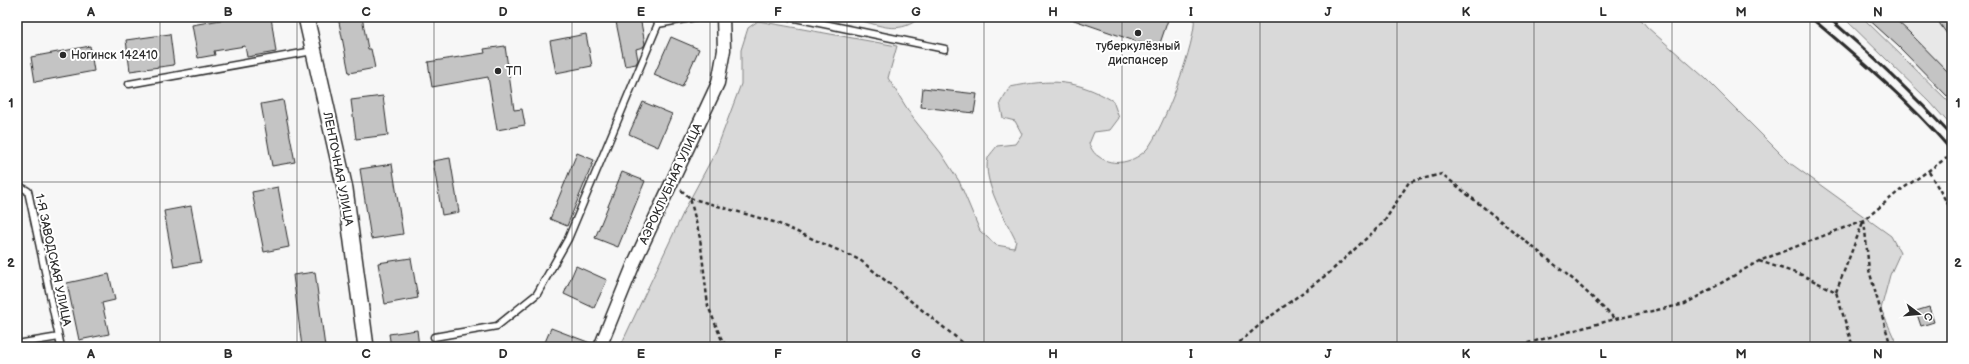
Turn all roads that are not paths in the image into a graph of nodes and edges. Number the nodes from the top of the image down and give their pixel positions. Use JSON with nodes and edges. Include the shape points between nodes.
{"nodes":[{"id":1,"x":306,"y":17,"type":"edge"},
{"id":2,"x":656,"y":17,"type":"edge"},
{"id":3,"x":696,"y":17,"type":"edge"},
{"id":4,"x":723,"y":17,"type":"edge"},
{"id":5,"x":790,"y":17,"type":"edge"},
{"id":6,"x":658,"y":24,"type":"junction"},
{"id":7,"x":945,"y":50,"type":"dead end"},
{"id":8,"x":314,"y":51,"type":"junction"},
{"id":9,"x":129,"y":84,"type":"dead end"},
{"id":10,"x":17,"y":182,"type":"edge"},
{"id":11,"x":59,"y":337,"type":"junction"},
{"id":12,"x":434,"y":337,"type":"dead end"},
{"id":13,"x":17,"y":344,"type":"edge"},
{"id":14,"x":61,"y":347,"type":"edge"},
{"id":15,"x":366,"y":347,"type":"edge"},
{"id":16,"x":600,"y":347,"type":"edge"}],
"edges":[{"from":1,"to":8,"type":"street","name":"ЛЕНТОЧНАЯ УЛИЦА"},
{"from":2,"to":6,"type":"lane"},
{"from":3,"to":6,"type":"lane"},
{"from":4,"to":16,"type":"street","name":"АЭРОКЛУБНАЯ УЛИЦА","via":[[724,50],[718,83],[635,261]]},
{"from":5,"to":7,"type":"lane"},
{"from":6,"to":12,"type":"lane","via":[[568,239],[537,294],[497,326]]},
{"from":8,"to":9,"type":"lane"},
{"from":8,"to":15,"type":"street","name":"ЛЕНТОЧНАЯ УЛИЦА","via":[[345,190]]},
{"from":10,"to":11,"type":"lane","name":"1-Я ЗАВОДСКАЯ УЛИЦА","via":[[28,191]]},
{"from":11,"to":13,"type":"lane"},
{"from":11,"to":14,"type":"lane","name":"1-Я ЗАВОДСКАЯ УЛИЦА"}]}
